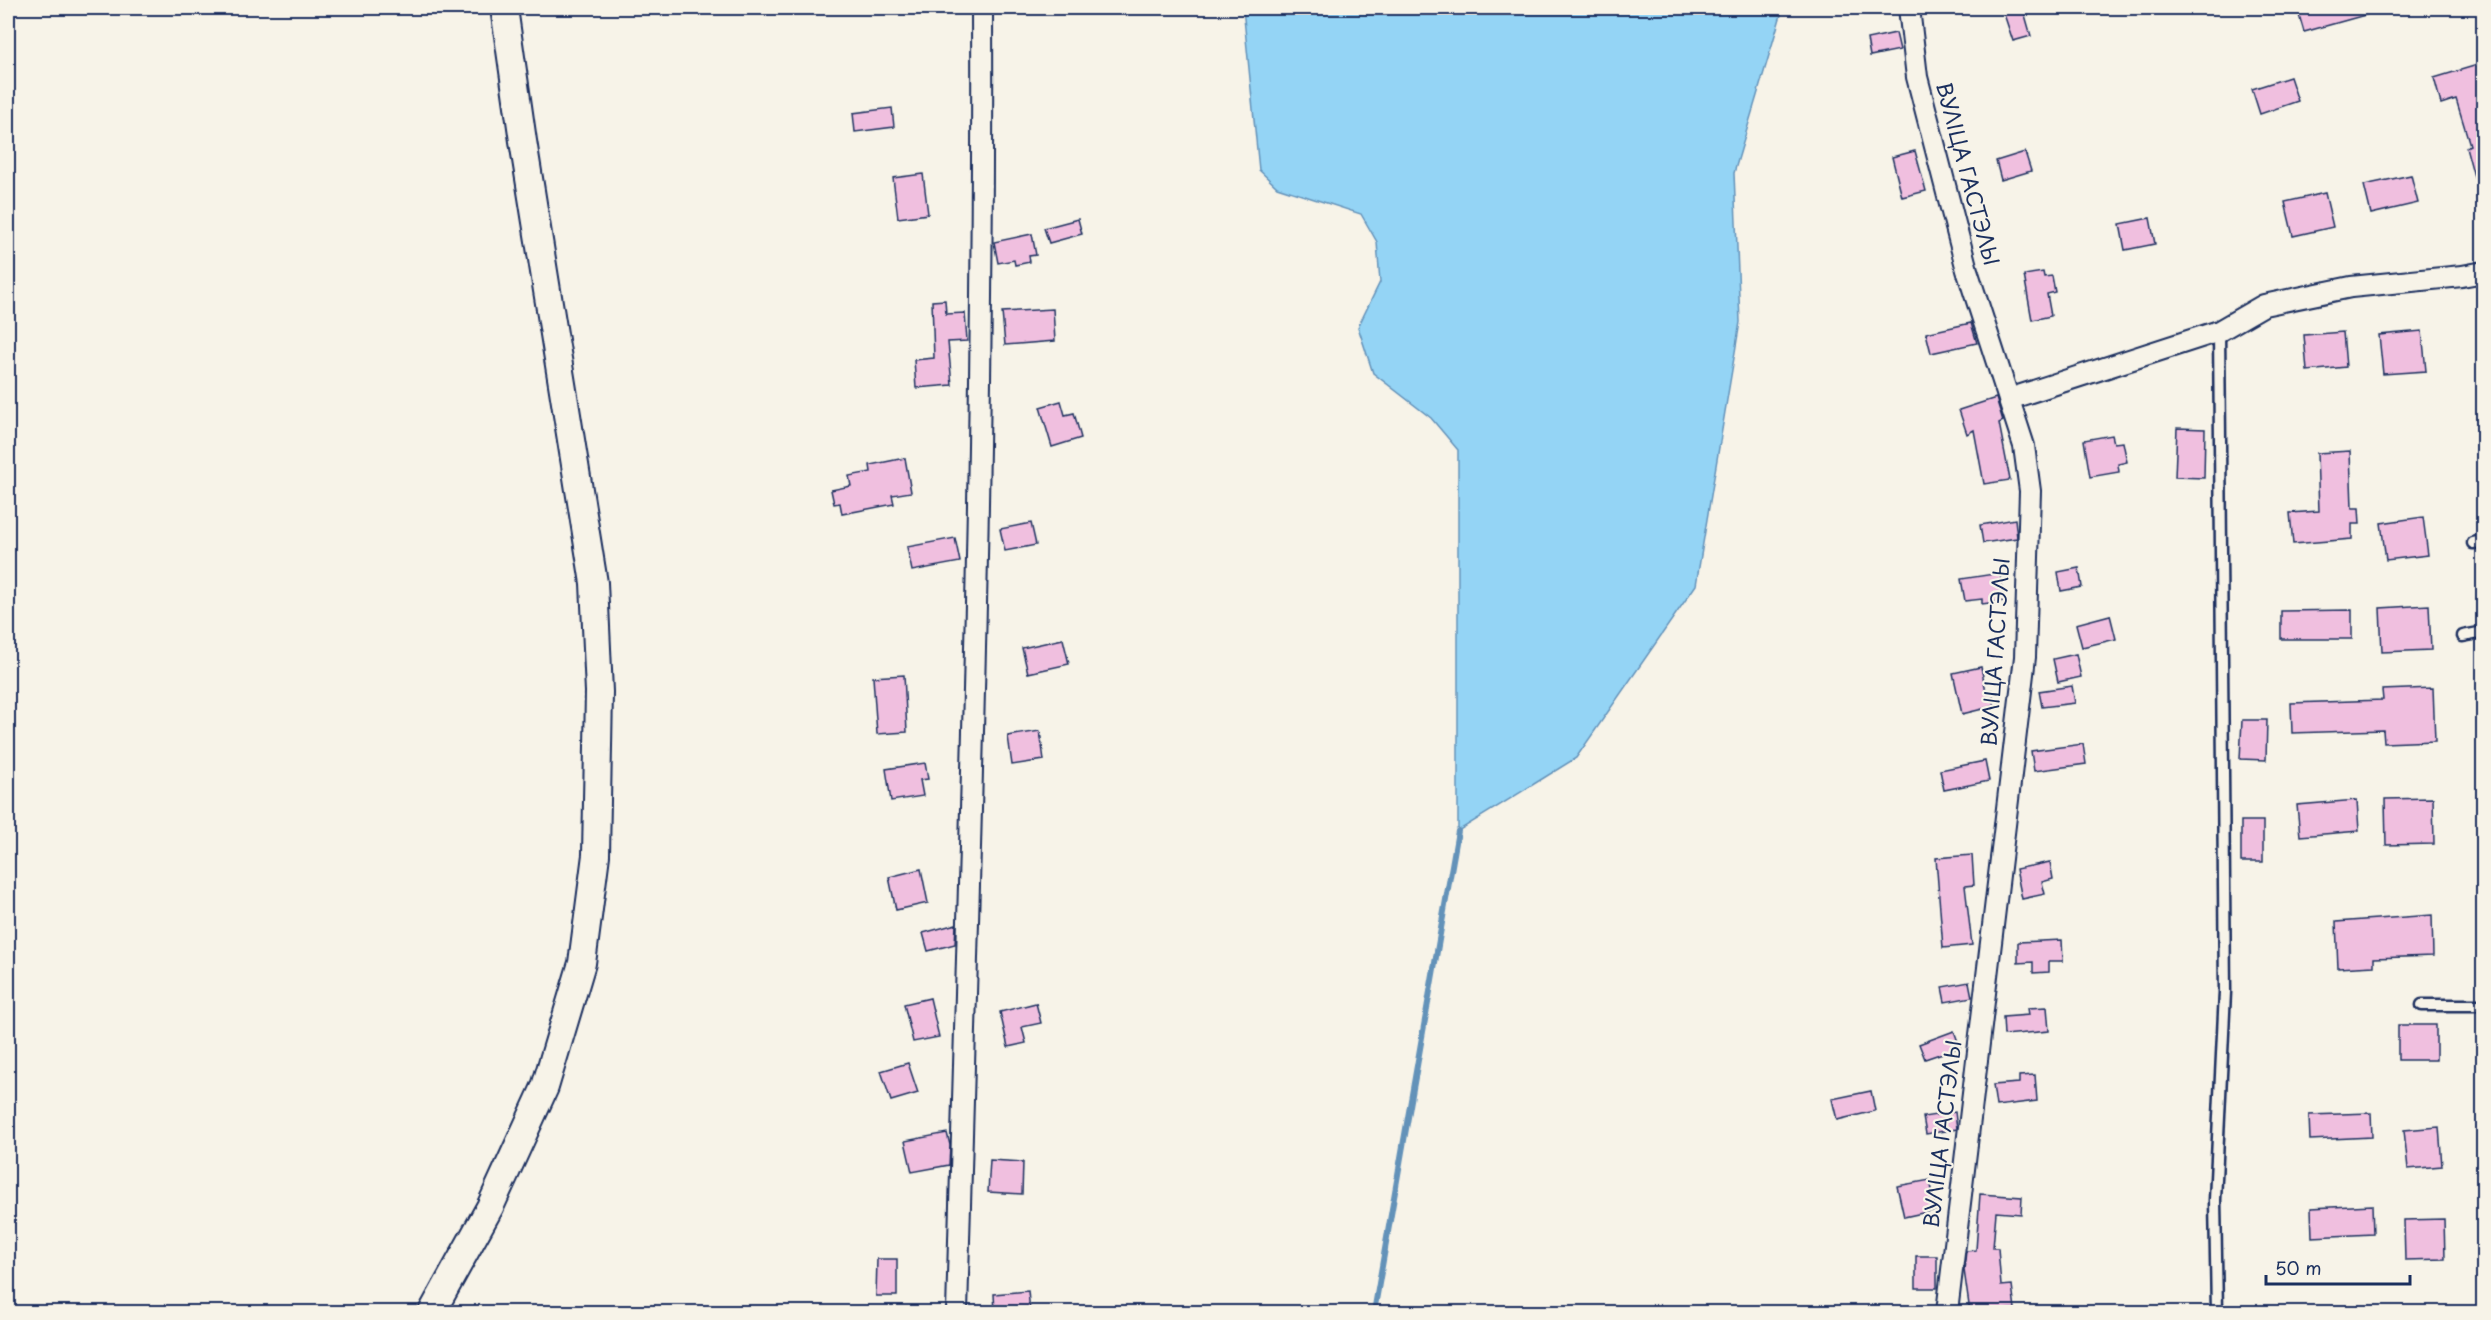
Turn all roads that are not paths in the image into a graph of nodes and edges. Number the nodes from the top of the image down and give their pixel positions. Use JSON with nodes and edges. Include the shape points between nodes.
{"nodes":[{"id":1,"x":504,"y":8,"type":"edge"},
{"id":2,"x":982,"y":8,"type":"edge"},
{"id":3,"x":1909,"y":8,"type":"edge"},
{"id":4,"x":2484,"y":272,"type":"edge"},
{"id":5,"x":2218,"y":331,"type":"junction"},
{"id":6,"x":2009,"y":399,"type":"junction"},
{"id":7,"x":2484,"y":632,"type":"edge"},
{"id":8,"x":2463,"y":636,"type":"dead end"},
{"id":9,"x":2421,"y":1005,"type":"dead end"},
{"id":10,"x":2484,"y":1005,"type":"edge"},
{"id":11,"x":432,"y":1312,"type":"edge"},
{"id":12,"x":957,"y":1312,"type":"edge"},
{"id":13,"x":1947,"y":1312,"type":"edge"},
{"id":14,"x":2217,"y":1312,"type":"edge"}],
"edges":[{"from":1,"to":11,"type":"street","via":[[594,583],[599,692],[596,855],[582,963],[545,1087],[490,1207]]},
{"from":2,"to":12,"type":"street","via":[[977,605]]},
{"from":3,"to":6,"type":"street","name":"ВУЛІЦА ГАСТЭЛЫ","via":[[1917,77],[1967,270]]},
{"from":4,"to":5,"type":"street","via":[[2352,287],[2264,305]]},
{"from":5,"to":6,"type":"street"},
{"from":5,"to":14,"type":"lane","via":[[2225,992],[2215,1200]]},
{"from":6,"to":13,"type":"street","name":"ВУЛІЦА ГАСТЭЛЫ","via":[[2024,446],[2030,491],[2025,657]]},
{"from":7,"to":8,"type":"lane"},
{"from":9,"to":10,"type":"lane"}]}
